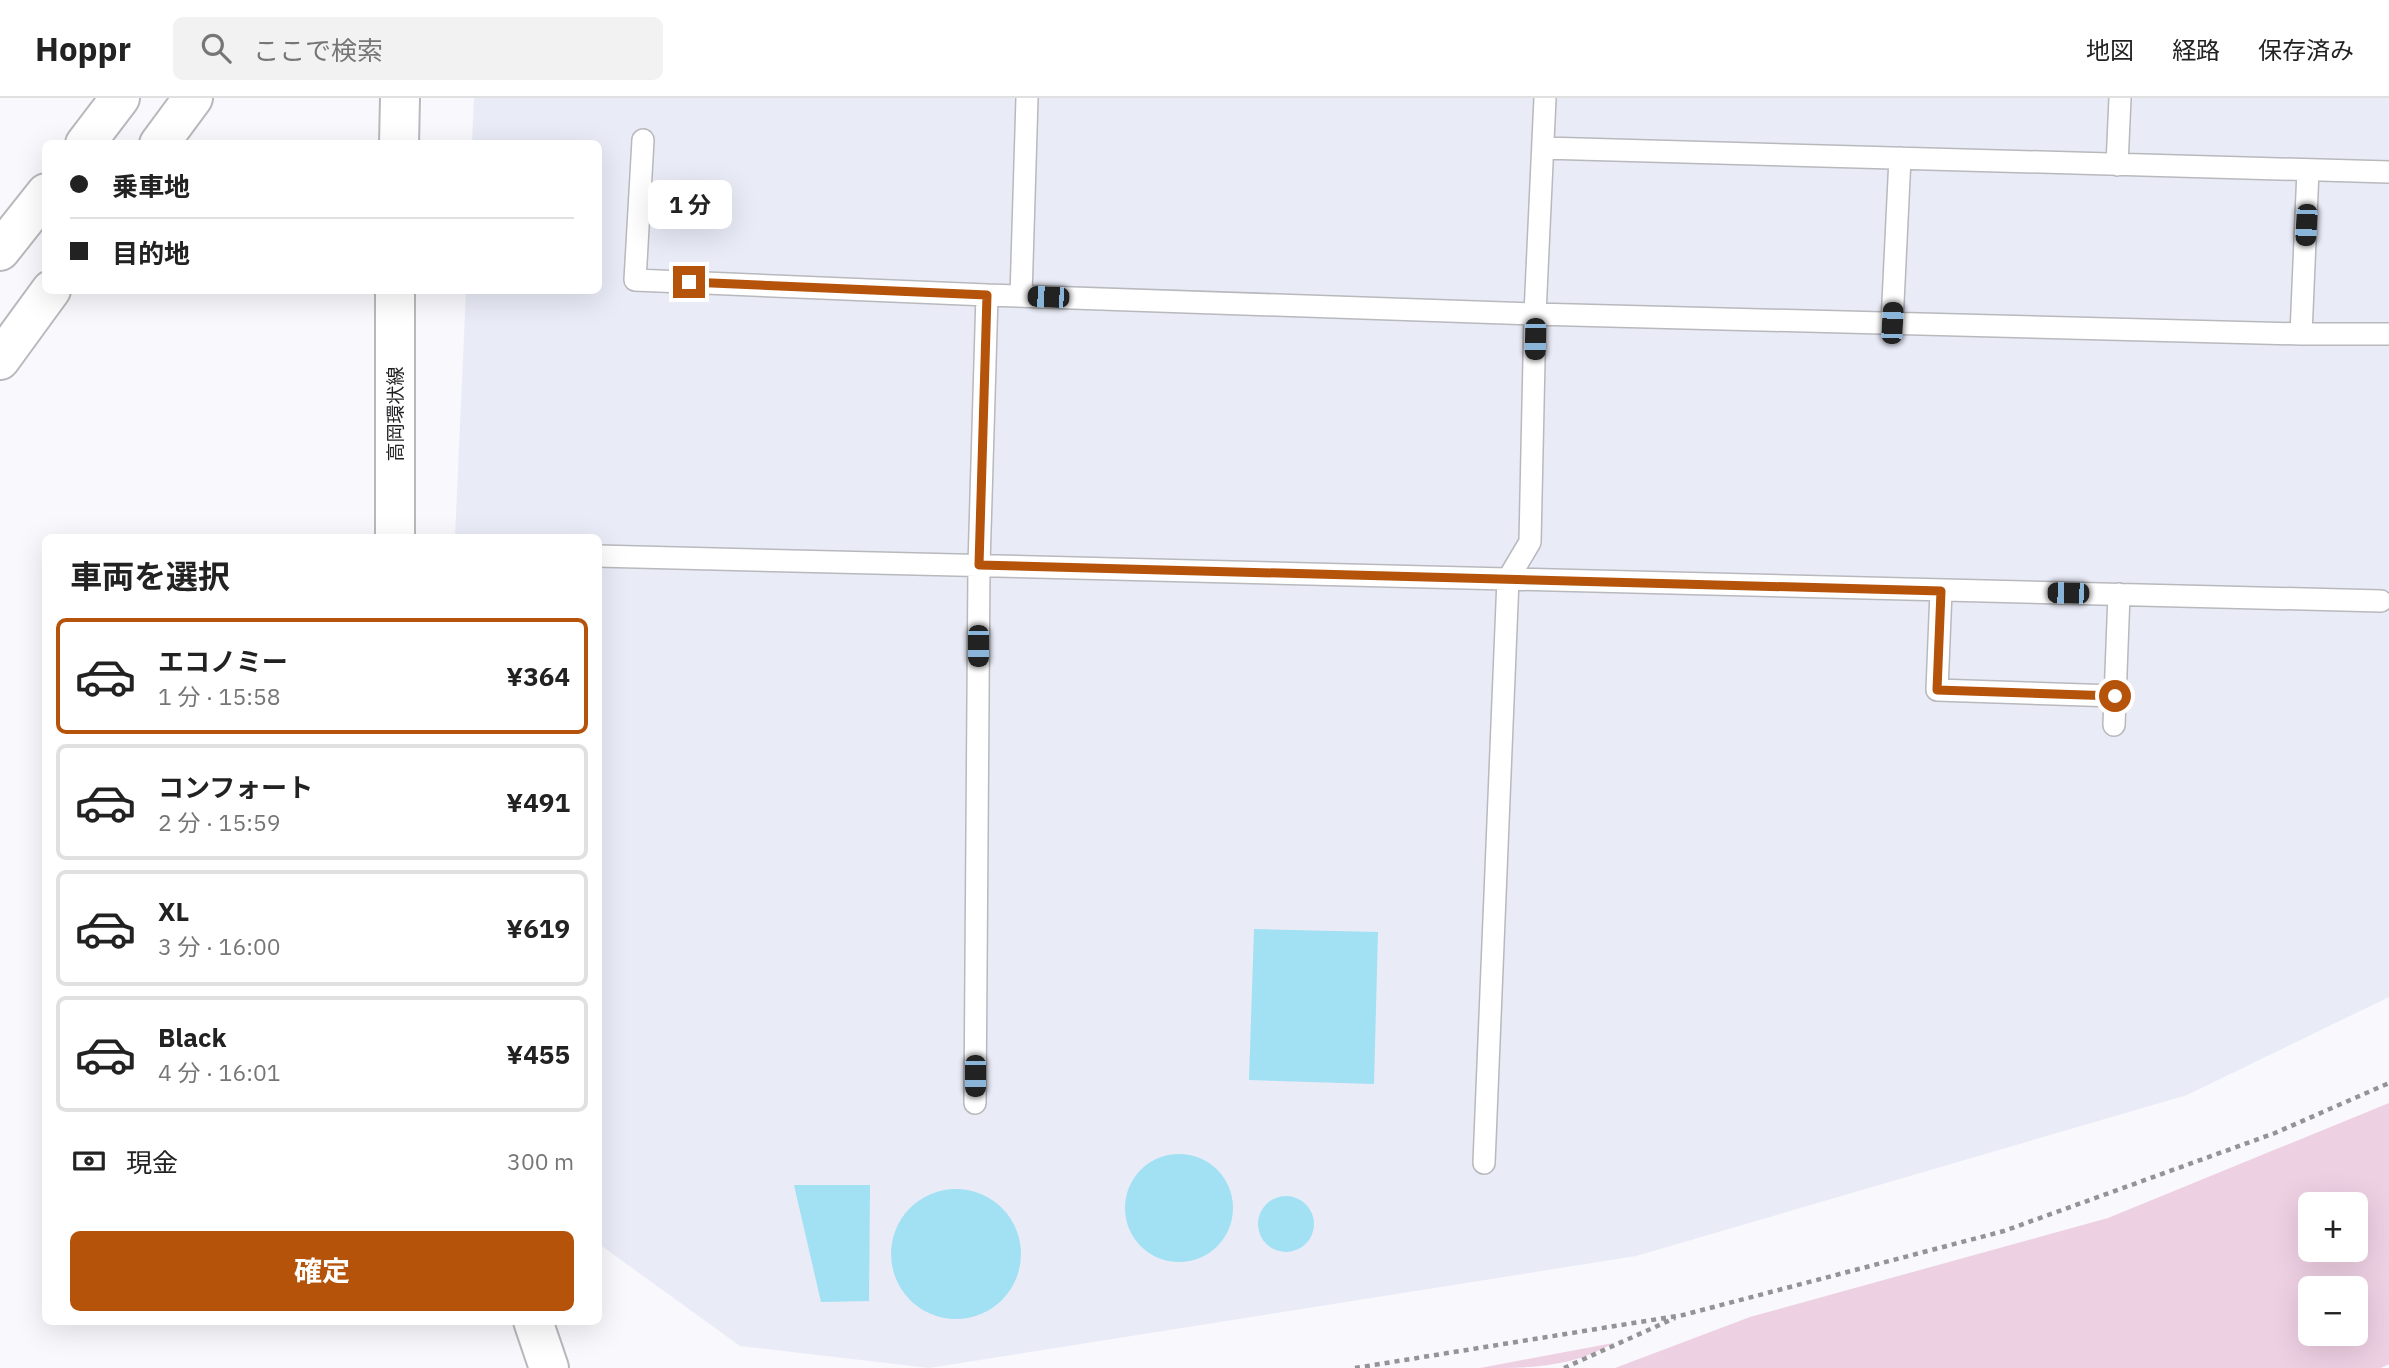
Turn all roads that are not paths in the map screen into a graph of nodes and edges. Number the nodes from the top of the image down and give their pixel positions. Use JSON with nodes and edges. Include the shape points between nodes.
{"nodes":[{"id":1,"x":120,"y":98,"type":"edge"},
{"id":2,"x":193,"y":98,"type":"edge"},
{"id":3,"x":400,"y":98,"type":"edge"},
{"id":4,"x":1027,"y":98,"type":"edge"},
{"id":5,"x":1545,"y":98,"type":"edge"},
{"id":6,"x":2120,"y":98,"type":"edge"},
{"id":7,"x":88,"y":140,"type":"edge"},
{"id":8,"x":162,"y":140,"type":"edge"},
{"id":9,"x":398,"y":140,"type":"edge"},
{"id":10,"x":643,"y":140,"type":"dead end"},
{"id":11,"x":1544,"y":148,"type":"junction"},
{"id":12,"x":1900,"y":158,"type":"junction"},
{"id":13,"x":2117,"y":165,"type":"junction"},
{"id":14,"x":2308,"y":170,"type":"junction"},
{"id":15,"x":2389,"y":172,"type":"edge"},
{"id":16,"x":42,"y":198,"type":"edge"},
{"id":17,"x":0,"y":251,"type":"edge"},
{"id":18,"x":48,"y":294,"type":"edge"},
{"id":19,"x":395,"y":294,"type":"edge"},
{"id":20,"x":987,"y":295,"type":"junction"},
{"id":21,"x":1021,"y":296,"type":"junction"},
{"id":22,"x":1535,"y":314,"type":"junction"},
{"id":23,"x":1892,"y":323,"type":"junction"},
{"id":24,"x":2301,"y":334,"type":"junction"},
{"id":25,"x":2389,"y":334,"type":"edge"},
{"id":26,"x":0,"y":360,"type":"edge"},
{"id":27,"x":395,"y":534,"type":"edge"},
{"id":28,"x":602,"y":556,"type":"edge"},
{"id":29,"x":979,"y":565,"type":"junction"},
{"id":30,"x":1508,"y":579,"type":"junction"},
{"id":31,"x":1941,"y":591,"type":"junction"},
{"id":32,"x":2119,"y":594,"type":"junction"},
{"id":33,"x":2381,"y":601,"type":"dead end"},
{"id":34,"x":2115,"y":696,"type":"junction"},
{"id":35,"x":2114,"y":725,"type":"dead end"},
{"id":36,"x":975,"y":1103,"type":"dead end"},
{"id":37,"x":1484,"y":1163,"type":"dead end"},
{"id":38,"x":534,"y":1325,"type":"edge"},
{"id":39,"x":549,"y":1368,"type":"edge"}],
"edges":[{"from":1,"to":7,"type":"main road"},
{"from":2,"to":8,"type":"main road"},
{"from":3,"to":9,"type":"main road"},
{"from":4,"to":21,"type":"lane"},
{"from":5,"to":11,"type":"lane"},
{"from":6,"to":13,"type":"lane"},
{"from":10,"to":20,"type":"lane","via":[[635,280]]},
{"from":11,"to":12,"type":"lane"},
{"from":11,"to":22,"type":"lane"},
{"from":12,"to":13,"type":"lane"},
{"from":12,"to":23,"type":"lane"},
{"from":13,"to":14,"type":"lane"},
{"from":14,"to":15,"type":"lane"},
{"from":14,"to":24,"type":"lane"},
{"from":16,"to":17,"type":"main road"},
{"from":18,"to":26,"type":"main road"},
{"from":19,"to":27,"type":"main road","name":"高岡環状線"},
{"from":20,"to":21,"type":"lane"},
{"from":20,"to":29,"type":"lane"},
{"from":21,"to":22,"type":"lane"},
{"from":22,"to":23,"type":"lane"},
{"from":22,"to":30,"type":"lane","via":[[1530,542]]},
{"from":23,"to":24,"type":"lane"},
{"from":24,"to":25,"type":"lane"},
{"from":28,"to":29,"type":"lane"},
{"from":29,"to":30,"type":"lane"},
{"from":29,"to":36,"type":"lane"},
{"from":30,"to":31,"type":"lane"},
{"from":30,"to":37,"type":"lane"},
{"from":31,"to":32,"type":"lane"},
{"from":31,"to":34,"type":"lane","via":[[1937,690]]},
{"from":32,"to":33,"type":"lane"},
{"from":32,"to":34,"type":"lane"},
{"from":34,"to":35,"type":"lane"},
{"from":38,"to":39,"type":"main road"}]}
